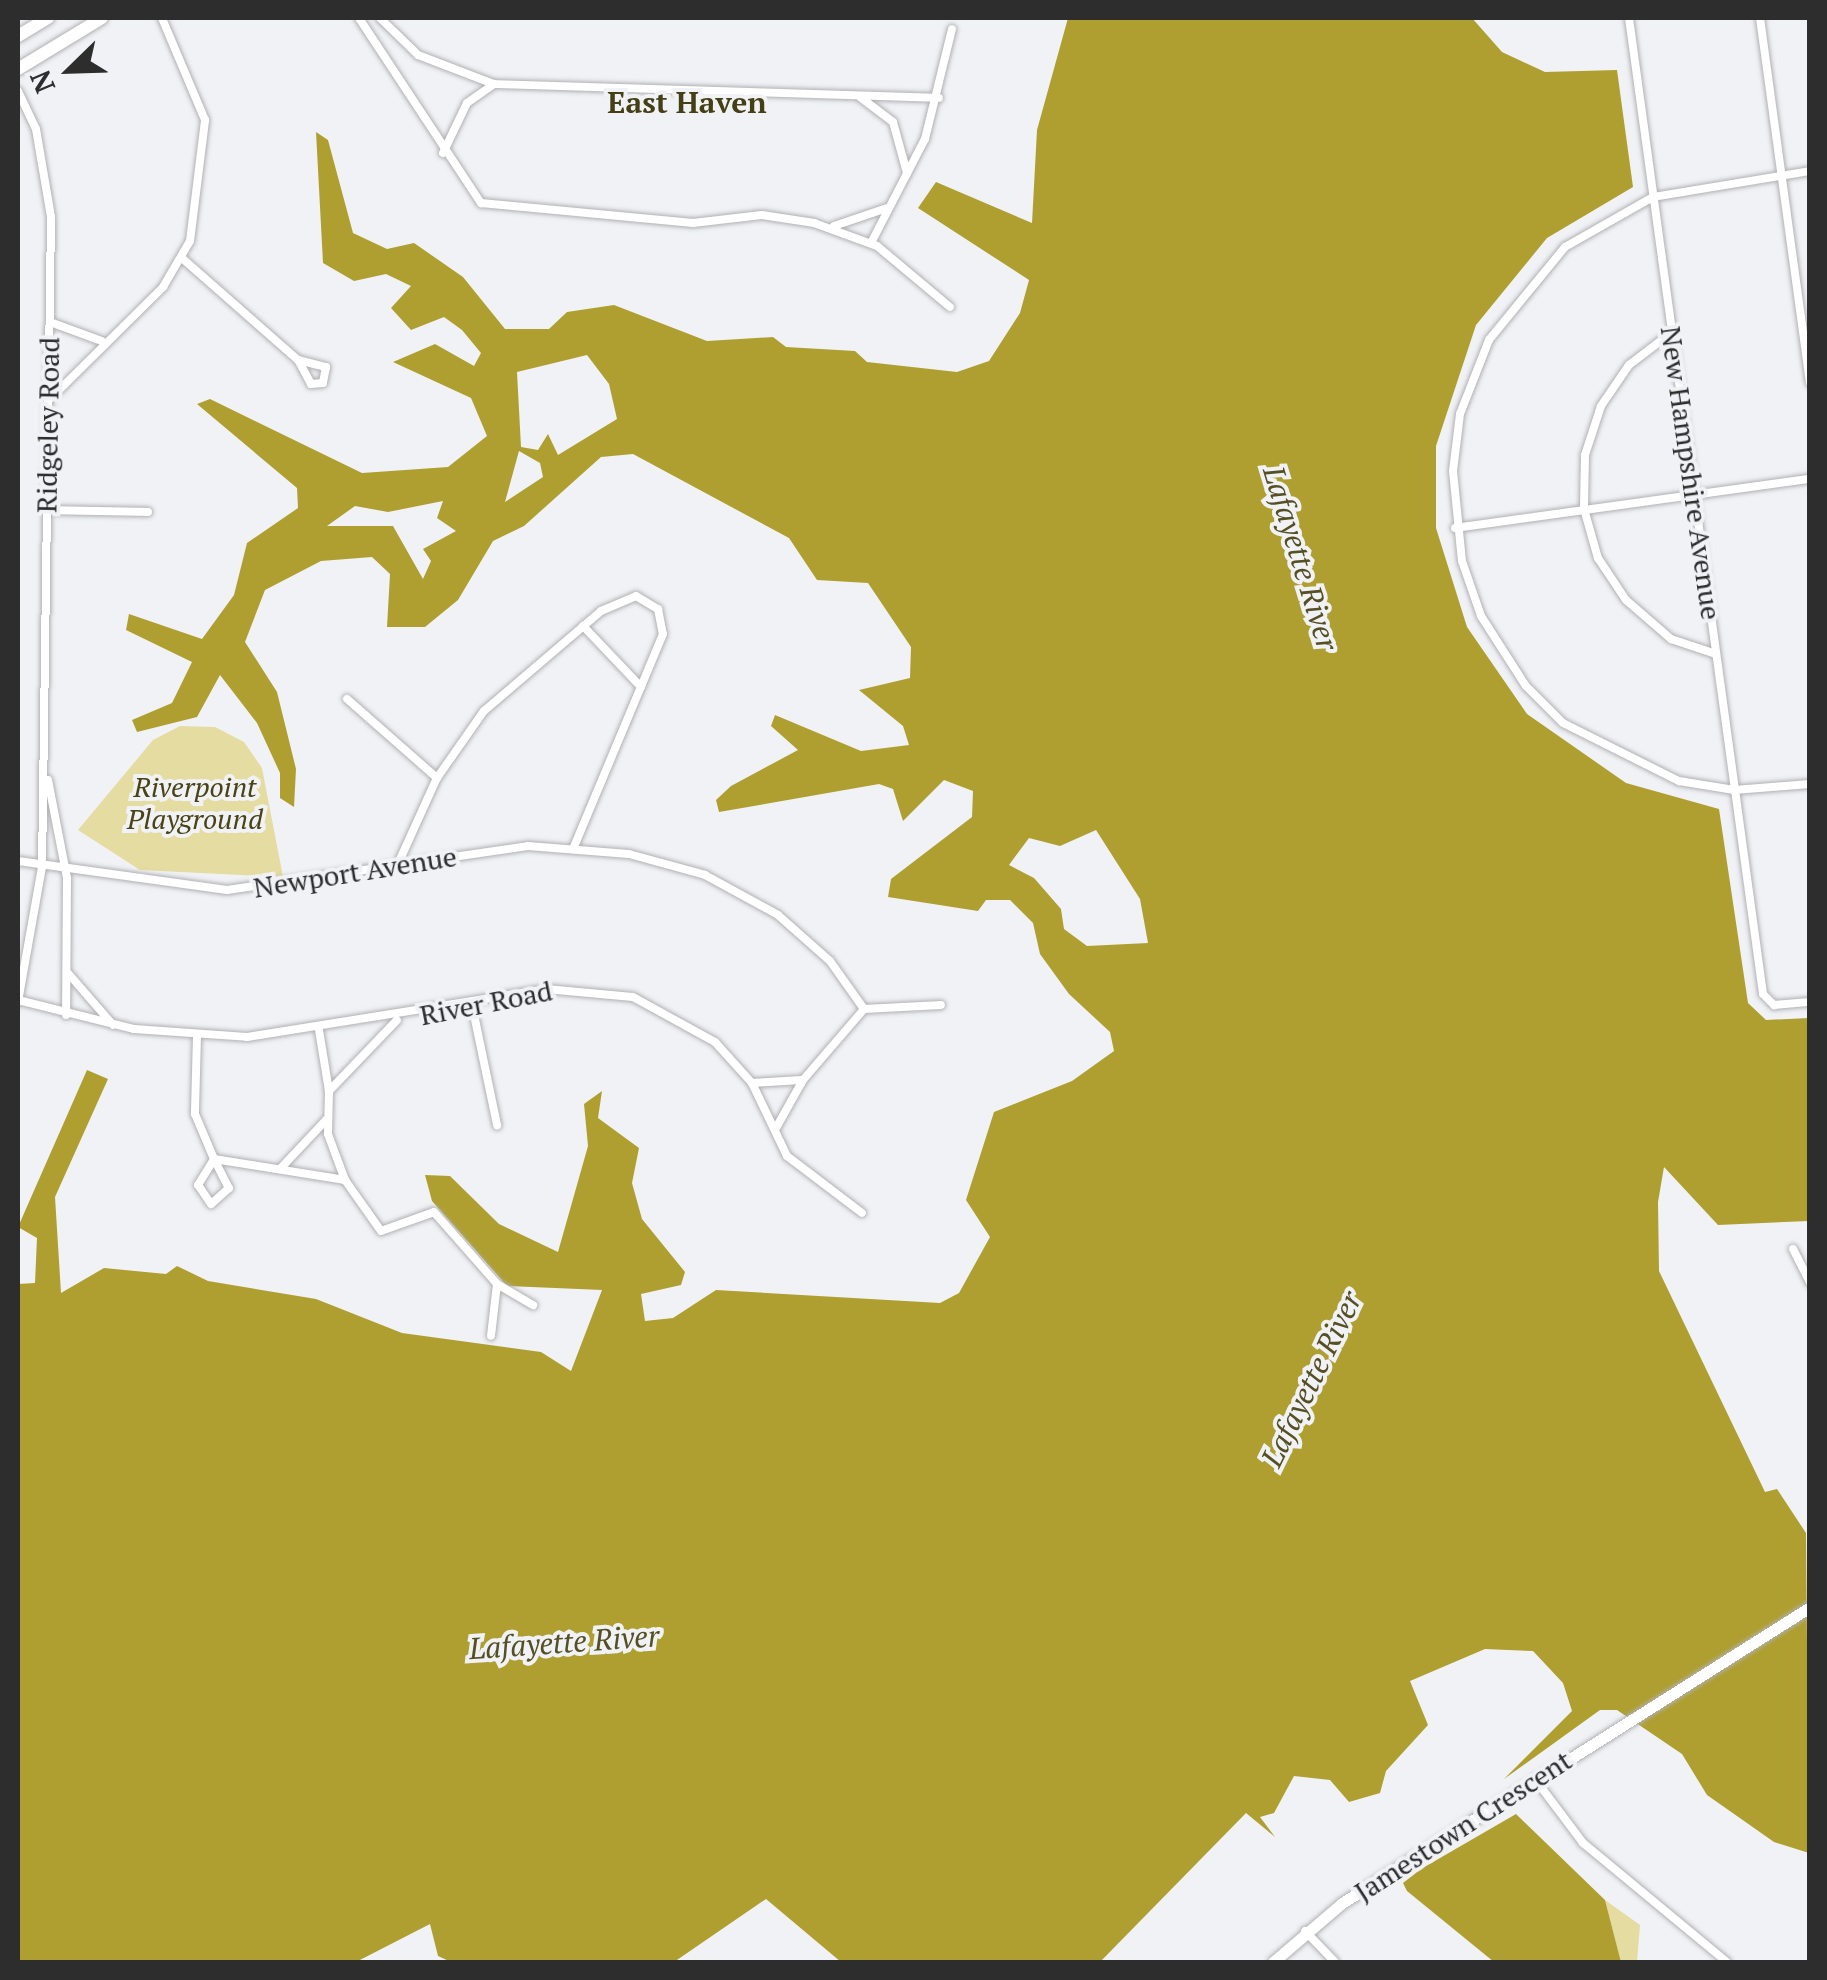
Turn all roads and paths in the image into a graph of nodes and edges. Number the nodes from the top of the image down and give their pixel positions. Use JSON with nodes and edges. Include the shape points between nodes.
{"nodes":[{"id":1,"x":48,"y":18,"type":"edge"},
{"id":2,"x":102,"y":18,"type":"edge"},
{"id":3,"x":162,"y":18,"type":"edge"},
{"id":4,"x":359,"y":18,"type":"edge"},
{"id":5,"x":380,"y":18,"type":"edge"},
{"id":6,"x":1629,"y":18,"type":"edge"},
{"id":7,"x":1760,"y":18,"type":"edge"},
{"id":8,"x":952,"y":29,"type":"dead end"},
{"id":9,"x":18,"y":36,"type":"edge"},
{"id":10,"x":398,"y":38,"type":"junction"},
{"id":11,"x":384,"y":58,"type":"junction"},
{"id":12,"x":18,"y":68,"type":"edge"},
{"id":13,"x":494,"y":84,"type":"junction"},
{"id":14,"x":18,"y":90,"type":"edge"},
{"id":15,"x":858,"y":96,"type":"junction"},
{"id":16,"x":939,"y":98,"type":"junction"},
{"id":17,"x":442,"y":154,"type":"junction"},
{"id":18,"x":1810,"y":171,"type":"edge"},
{"id":19,"x":1782,"y":175,"type":"junction"},
{"id":20,"x":907,"y":178,"type":"junction"},
{"id":21,"x":1653,"y":196,"type":"junction"},
{"id":22,"x":891,"y":206,"type":"junction"},
{"id":23,"x":830,"y":226,"type":"junction"},
{"id":24,"x":871,"y":243,"type":"junction"},
{"id":25,"x":182,"y":258,"type":"junction"},
{"id":26,"x":950,"y":307,"type":"dead end"},
{"id":27,"x":50,"y":322,"type":"junction"},
{"id":28,"x":1671,"y":333,"type":"junction"},
{"id":29,"x":102,"y":341,"type":"junction"},
{"id":30,"x":298,"y":360,"type":"dead end"},
{"id":31,"x":1810,"y":383,"type":"edge"},
{"id":32,"x":48,"y":400,"type":"junction"},
{"id":33,"x":1810,"y":479,"type":"edge"},
{"id":34,"x":1694,"y":495,"type":"junction"},
{"id":35,"x":1584,"y":509,"type":"junction"},
{"id":36,"x":46,"y":510,"type":"junction"},
{"id":37,"x":148,"y":512,"type":"dead end"},
{"id":38,"x":1455,"y":528,"type":"junction"},
{"id":39,"x":583,"y":626,"type":"junction"},
{"id":40,"x":1716,"y":654,"type":"junction"},
{"id":41,"x":640,"y":687,"type":"junction"},
{"id":42,"x":348,"y":699,"type":"dead end"},
{"id":43,"x":46,"y":765,"type":"junction"},
{"id":44,"x":437,"y":778,"type":"junction"},
{"id":45,"x":1810,"y":784,"type":"edge"},
{"id":46,"x":1734,"y":790,"type":"junction"},
{"id":47,"x":574,"y":847,"type":"junction"},
{"id":48,"x":18,"y":861,"type":"edge"},
{"id":49,"x":397,"y":866,"type":"junction"},
{"id":50,"x":42,"y":867,"type":"junction"},
{"id":51,"x":66,"y":874,"type":"junction"},
{"id":52,"x":67,"y":972,"type":"junction"},
{"id":53,"x":18,"y":1001,"type":"edge"},
{"id":54,"x":1810,"y":1002,"type":"edge"},
{"id":55,"x":472,"y":1005,"type":"junction"},
{"id":56,"x":942,"y":1006,"type":"dead end"},
{"id":57,"x":864,"y":1009,"type":"junction"},
{"id":58,"x":66,"y":1016,"type":"junction"},
{"id":59,"x":398,"y":1020,"type":"junction"},
{"id":60,"x":114,"y":1025,"type":"junction"},
{"id":61,"x":319,"y":1030,"type":"junction"},
{"id":62,"x":197,"y":1035,"type":"junction"},
{"id":63,"x":803,"y":1080,"type":"junction"},
{"id":64,"x":752,"y":1083,"type":"junction"},
{"id":65,"x":329,"y":1091,"type":"junction"},
{"id":66,"x":328,"y":1119,"type":"junction"},
{"id":67,"x":498,"y":1125,"type":"dead end"},
{"id":68,"x":776,"y":1128,"type":"junction"},
{"id":69,"x":214,"y":1159,"type":"junction"},
{"id":70,"x":280,"y":1168,"type":"junction"},
{"id":71,"x":345,"y":1180,"type":"junction"},
{"id":72,"x":862,"y":1213,"type":"dead end"},
{"id":73,"x":1793,"y":1249,"type":"dead end"},
{"id":74,"x":497,"y":1284,"type":"junction"},
{"id":75,"x":1810,"y":1284,"type":"edge"},
{"id":76,"x":532,"y":1305,"type":"dead end"},
{"id":77,"x":491,"y":1336,"type":"dead end"},
{"id":78,"x":1809,"y":1607,"type":"edge"},
{"id":79,"x":1536,"y":1779,"type":"junction"},
{"id":80,"x":1306,"y":1931,"type":"junction"},
{"id":81,"x":1273,"y":1962,"type":"edge"},
{"id":82,"x":1336,"y":1962,"type":"edge"},
{"id":83,"x":1726,"y":1962,"type":"edge"}],
"edges":[{"from":1,"to":9,"type":"main road"},
{"from":2,"to":12,"type":"main road"},
{"from":3,"to":25,"type":"street","via":[[192,74],[206,139]]},
{"from":4,"to":11,"type":"street"},
{"from":5,"to":10,"type":"street"},
{"from":6,"to":21,"type":"street","name":"New Hampshire Avenue"},
{"from":7,"to":19,"type":"street"},
{"from":8,"to":16,"type":"street"},
{"from":10,"to":11,"type":"street"},
{"from":10,"to":13,"type":"street","via":[[435,65]]},
{"from":11,"to":17,"type":"street"},
{"from":13,"to":15,"type":"street"},
{"from":13,"to":17,"type":"street","via":[[467,102]]},
{"from":14,"to":27,"type":"street","name":"Ridgeley Road","via":[[50,186]]},
{"from":15,"to":16,"type":"street"},
{"from":15,"to":20,"type":"street","via":[[893,122]]},
{"from":16,"to":20,"type":"street"},
{"from":17,"to":23,"type":"street","via":[[465,191],[491,206]]},
{"from":18,"to":19,"type":"street"},
{"from":19,"to":21,"type":"street"},
{"from":19,"to":31,"type":"street"},
{"from":20,"to":22,"type":"street"},
{"from":21,"to":28,"type":"street","name":"New Hampshire Avenue"},
{"from":21,"to":38,"type":"street","via":[[1565,247],[1489,340],[1455,442]]},
{"from":22,"to":23,"type":"street"},
{"from":22,"to":24,"type":"street"},
{"from":23,"to":24,"type":"street"},
{"from":24,"to":26,"type":"street"},
{"from":25,"to":29,"type":"street"},
{"from":25,"to":30,"type":"street"},
{"from":27,"to":29,"type":"street"},
{"from":27,"to":32,"type":"street","name":"Ridgeley Road"},
{"from":28,"to":34,"type":"street","name":"New Hampshire Avenue"},
{"from":28,"to":35,"type":"street","via":[[1629,365],[1601,406],[1585,455]]},
{"from":29,"to":32,"type":"street"},
{"from":32,"to":36,"type":"street","name":"Ridgeley Road"},
{"from":33,"to":34,"type":"street"},
{"from":34,"to":35,"type":"street"},
{"from":34,"to":40,"type":"street","name":"New Hampshire Avenue"},
{"from":35,"to":38,"type":"street"},
{"from":35,"to":40,"type":"street","via":[[1598,558],[1626,600],[1671,639]]},
{"from":36,"to":37,"type":"street"},
{"from":36,"to":43,"type":"street","name":"Ridgeley Road"},
{"from":38,"to":46,"type":"street","via":[[1481,616],[1544,706],[1642,768]]},
{"from":39,"to":41,"type":"street"},
{"from":39,"to":41,"type":"street","via":[[636,596],[658,609],[663,634]]},
{"from":39,"to":44,"type":"street","via":[[484,710]]},
{"from":40,"to":46,"type":"street","name":"New Hampshire Avenue"},
{"from":41,"to":47,"type":"street"},
{"from":42,"to":44,"type":"street"},
{"from":43,"to":50,"type":"street","name":"Ridgeley Road"},
{"from":43,"to":51,"type":"street","name":"Ridgeley Road"},
{"from":44,"to":49,"type":"street"},
{"from":45,"to":46,"type":"street"},
{"from":46,"to":54,"type":"street","name":"New Hampshire Avenue","via":[[1764,999]]},
{"from":47,"to":49,"type":"street","name":"Newport Avenue"},
{"from":47,"to":57,"type":"street","name":"Newport Avenue","via":[[678,866],[730,888],[830,961]]},
{"from":48,"to":50,"type":"street","name":"Newport Avenue"},
{"from":49,"to":51,"type":"street","name":"Newport Avenue","via":[[228,890]]},
{"from":50,"to":51,"type":"street","name":"Newport Avenue"},
{"from":50,"to":53,"type":"street","name":"Ridgeley Road"},
{"from":51,"to":52,"type":"street","name":"Ridgeley Road"},
{"from":52,"to":58,"type":"street","name":"Ridgeley Road"},
{"from":52,"to":60,"type":"street"},
{"from":53,"to":58,"type":"street","name":"River Road"},
{"from":55,"to":59,"type":"street","name":"River Road"},
{"from":55,"to":64,"type":"street","name":"River Road","via":[[563,988],[633,997],[699,1029]]},
{"from":55,"to":67,"type":"street"},
{"from":56,"to":57,"type":"street"},
{"from":57,"to":63,"type":"street"},
{"from":58,"to":60,"type":"street","name":"River Road"},
{"from":59,"to":61,"type":"street","name":"River Road"},
{"from":59,"to":65,"type":"street"},
{"from":60,"to":62,"type":"street","name":"River Road"},
{"from":61,"to":62,"type":"street","name":"River Road"},
{"from":61,"to":65,"type":"street"},
{"from":62,"to":69,"type":"street","via":[[195,1114]]},
{"from":63,"to":64,"type":"street"},
{"from":63,"to":68,"type":"street"},
{"from":64,"to":68,"type":"street","name":"River Road"},
{"from":65,"to":66,"type":"street"},
{"from":66,"to":70,"type":"street"},
{"from":66,"to":71,"type":"street"},
{"from":68,"to":72,"type":"street","name":"River Road","via":[[795,1164]]},
{"from":69,"to":69,"type":"street","via":[[229,1188],[217,1204],[198,1192]]},
{"from":69,"to":70,"type":"street"},
{"from":70,"to":71,"type":"street"},
{"from":71,"to":74,"type":"street","via":[[381,1230],[434,1212]]},
{"from":73,"to":75,"type":"street"},
{"from":74,"to":76,"type":"street"},
{"from":74,"to":77,"type":"street"},
{"from":78,"to":79,"type":"main road","name":"Jamestown Crescent"},
{"from":79,"to":80,"type":"main road","name":"Jamestown Crescent"},
{"from":79,"to":83,"type":"street","via":[[1583,1844]]},
{"from":80,"to":81,"type":"main road","name":"Jamestown Crescent"},
{"from":80,"to":82,"type":"street"}]}
